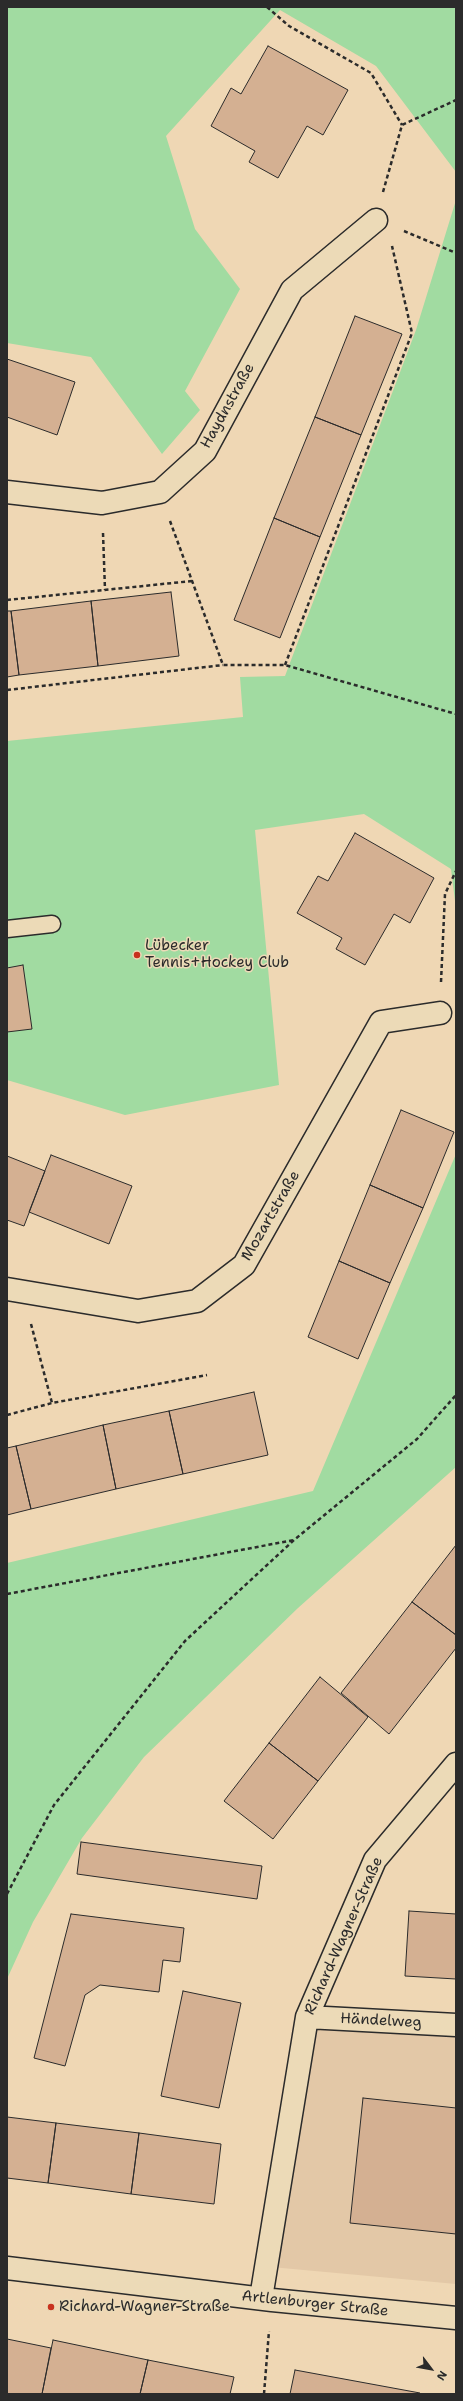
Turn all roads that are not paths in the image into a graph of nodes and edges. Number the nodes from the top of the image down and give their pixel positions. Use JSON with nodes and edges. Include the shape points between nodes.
{"nodes":[{"id":1,"x":382,"y":222,"type":"road end"},
{"id":2,"x":7,"y":492,"type":"edge"},
{"id":3,"x":52,"y":924,"type":"dead end"},
{"id":4,"x":7,"y":929,"type":"edge"},
{"id":5,"x":440,"y":1013,"type":"road end"},
{"id":6,"x":15,"y":1290,"type":"edge"},
{"id":7,"x":456,"y":1764,"type":"edge"},
{"id":8,"x":307,"y":2018,"type":"junction"},
{"id":9,"x":456,"y":2025,"type":"edge"},
{"id":10,"x":7,"y":2268,"type":"edge"},
{"id":11,"x":267,"y":2299,"type":"junction"},
{"id":12,"x":456,"y":2318,"type":"edge"}],
"edges":[{"from":1,"to":2,"type":"street","name":"Haydnstraße","via":[[292,290],[205,451],[160,492],[102,503]]},
{"from":3,"to":4,"type":"lane"},
{"from":5,"to":6,"type":"street","name":"Mozartstraße","via":[[381,1022],[244,1265],[197,1302],[138,1311]]},
{"from":7,"to":8,"type":"street","name":"Richard-Wagner-Straße","via":[[375,1860]]},
{"from":8,"to":9,"type":"street","name":"Händelweg"},
{"from":8,"to":11,"type":"street","name":"Richard-Wagner-Straße"},
{"from":10,"to":11,"type":"street","name":"Artlenburger Straße","via":[[81,2279]]},
{"from":11,"to":12,"type":"street","name":"Artlenburger Straße"}]}
